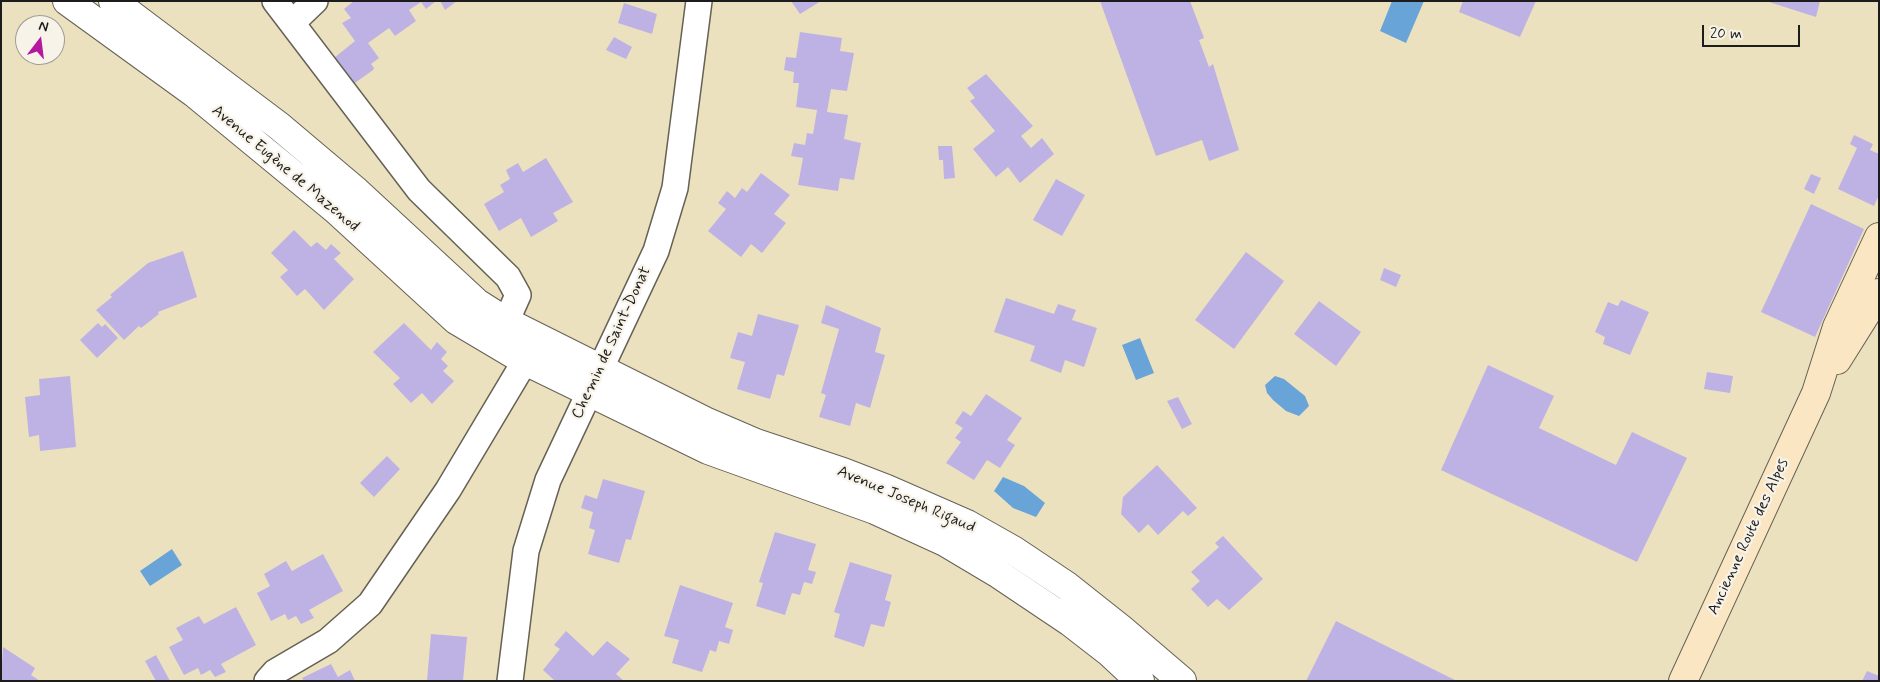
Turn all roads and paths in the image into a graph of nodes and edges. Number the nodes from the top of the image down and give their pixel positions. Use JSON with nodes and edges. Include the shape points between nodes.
{"nodes":[{"id":1,"x":68,"y":1,"type":"edge"},
{"id":2,"x":112,"y":1,"type":"edge"},
{"id":3,"x":275,"y":1,"type":"edge"},
{"id":4,"x":315,"y":1,"type":"edge"},
{"id":5,"x":699,"y":1,"type":"edge"},
{"id":6,"x":292,"y":23,"type":"junction"},
{"id":7,"x":1876,"y":255,"type":"edge"},
{"id":8,"x":1879,"y":293,"type":"edge"},
{"id":9,"x":501,"y":333,"type":"junction"},
{"id":10,"x":525,"y":360,"type":"junction"},
{"id":11,"x":596,"y":380,"type":"junction"},
{"id":12,"x":1816,"y":393,"type":"junction"},
{"id":13,"x":266,"y":681,"type":"edge"},
{"id":14,"x":510,"y":681,"type":"edge"},
{"id":15,"x":1140,"y":681,"type":"edge"},
{"id":16,"x":1182,"y":681,"type":"edge"},
{"id":17,"x":1683,"y":681,"type":"edge"}],
"edges":[{"from":1,"to":9,"type":"street","name":"Avenue Eugène de Mazenod","via":[[194,93],[336,210],[456,320]]},
{"from":2,"to":9,"type":"street","name":"Avenue Eugène de Mazenod","via":[[279,126],[356,191],[477,303]]},
{"from":3,"to":6,"type":"street"},
{"from":4,"to":6,"type":"street"},
{"from":5,"to":11,"type":"street","name":"Chemin de Saint-Donat","via":[[675,188],[656,251]]},
{"from":6,"to":9,"type":"street","via":[[419,190],[508,277],[518,295]]},
{"from":7,"to":12,"type":"main road","name":"Ancienne Route des Alpes","via":[[1837,327]]},
{"from":8,"to":12,"type":"main road","name":"Ancienne Route des Alpes"},
{"from":9,"to":10,"type":"street","name":"Avenue Eugène de Mazenod"},
{"from":9,"to":11,"type":"street","name":"Avenue Eugène de Mazenod"},
{"from":10,"to":11,"type":"street","name":"Avenue Eugène de Mazenod"},
{"from":10,"to":13,"type":"street","via":[[448,490],[370,604],[328,641],[274,672]]},
{"from":11,"to":14,"type":"street","name":"Chemin de Saint-Donat","via":[[548,480],[526,551]]},
{"from":11,"to":15,"type":"street","name":"Avenue Joseph Rigaud","via":[[708,450],[859,504],[945,542],[1070,622]]},
{"from":11,"to":16,"type":"street","name":"Avenue Joseph Rigaud","via":[[756,443],[870,482],[967,524],[1067,586]]},
{"from":12,"to":17,"type":"main road","name":"Ancienne Route des Alpes"}]}
